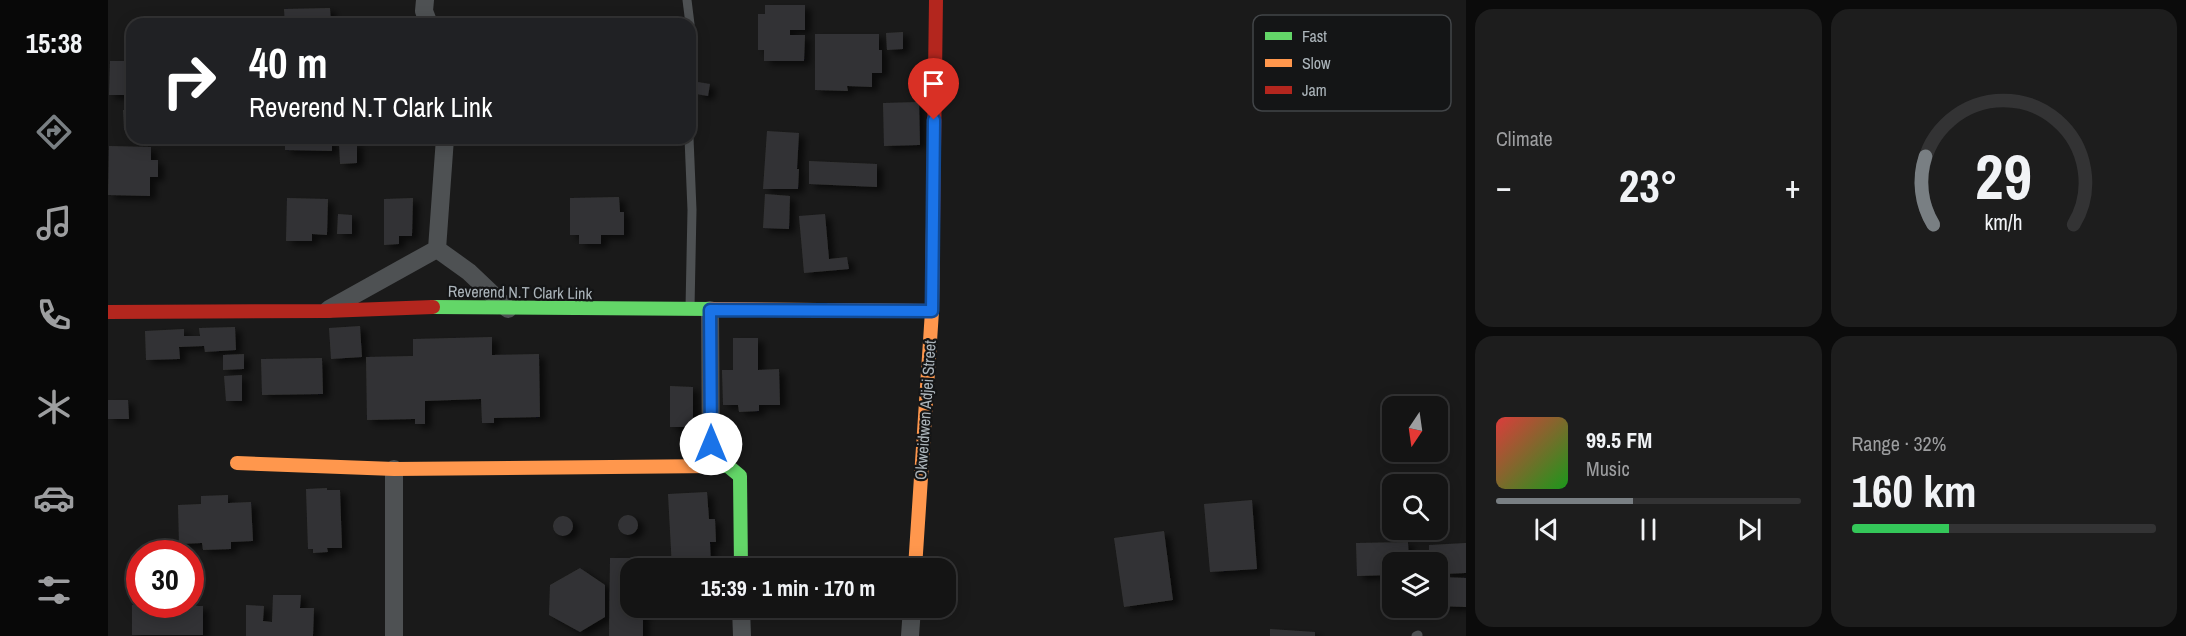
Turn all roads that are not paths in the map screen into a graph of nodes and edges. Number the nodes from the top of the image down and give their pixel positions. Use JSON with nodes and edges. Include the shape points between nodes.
{"nodes":[{"id":1,"x":425,"y":0,"type":"edge"},
{"id":2,"x":687,"y":0,"type":"edge"},
{"id":3,"x":936,"y":0,"type":"edge"},
{"id":4,"x":427,"y":18,"type":"edge"},
{"id":5,"x":689,"y":18,"type":"edge"},
{"id":6,"x":445,"y":144,"type":"edge"},
{"id":7,"x":689,"y":144,"type":"edge"},
{"id":8,"x":437,"y":249,"type":"junction"},
{"id":9,"x":508,"y":309,"type":"junction"},
{"id":10,"x":690,"y":310,"type":"junction"},
{"id":11,"x":710,"y":310,"type":"junction"},
{"id":12,"x":326,"y":311,"type":"junction"},
{"id":13,"x":932,"y":311,"type":"junction"},
{"id":14,"x":108,"y":312,"type":"edge"},
{"id":15,"x":237,"y":463,"type":"dead end"},
{"id":16,"x":711,"y":466,"type":"junction"},
{"id":17,"x":394,"y":469,"type":"junction"},
{"id":18,"x":741,"y":558,"type":"edge"},
{"id":19,"x":916,"y":558,"type":"edge"},
{"id":20,"x":741,"y":618,"type":"edge"},
{"id":21,"x":911,"y":618,"type":"edge"},
{"id":22,"x":394,"y":636,"type":"edge"},
{"id":23,"x":742,"y":636,"type":"edge"},
{"id":24,"x":910,"y":636,"type":"edge"}],
"edges":[{"from":1,"to":4,"type":"street"},
{"from":2,"to":5,"type":"lane"},
{"from":3,"to":13,"type":"street","name":"Okweidwen Adjei Street"},
{"from":6,"to":8,"type":"street"},
{"from":7,"to":10,"type":"lane"},
{"from":8,"to":9,"type":"street","via":[[469,272]]},
{"from":8,"to":12,"type":"street"},
{"from":9,"to":10,"type":"street","name":"Reverend N.T Clark Link"},
{"from":9,"to":12,"type":"street","name":"Reverend N.T Clark Link","via":[[413,307]]},
{"from":10,"to":11,"type":"street","name":"Reverend N.T Clark Link"},
{"from":11,"to":13,"type":"street","name":"Reverend N.T Clark Link"},
{"from":11,"to":16,"type":"street"},
{"from":12,"to":14,"type":"street","name":"Reverend N.T Clark Link"},
{"from":13,"to":19,"type":"street","name":"Okweidwen Adjei Street"},
{"from":15,"to":17,"type":"street"},
{"from":16,"to":17,"type":"street"},
{"from":16,"to":18,"type":"street","via":[[728,466],[740,476]]},
{"from":17,"to":22,"type":"street"},
{"from":20,"to":23,"type":"street"},
{"from":21,"to":24,"type":"street"}]}
